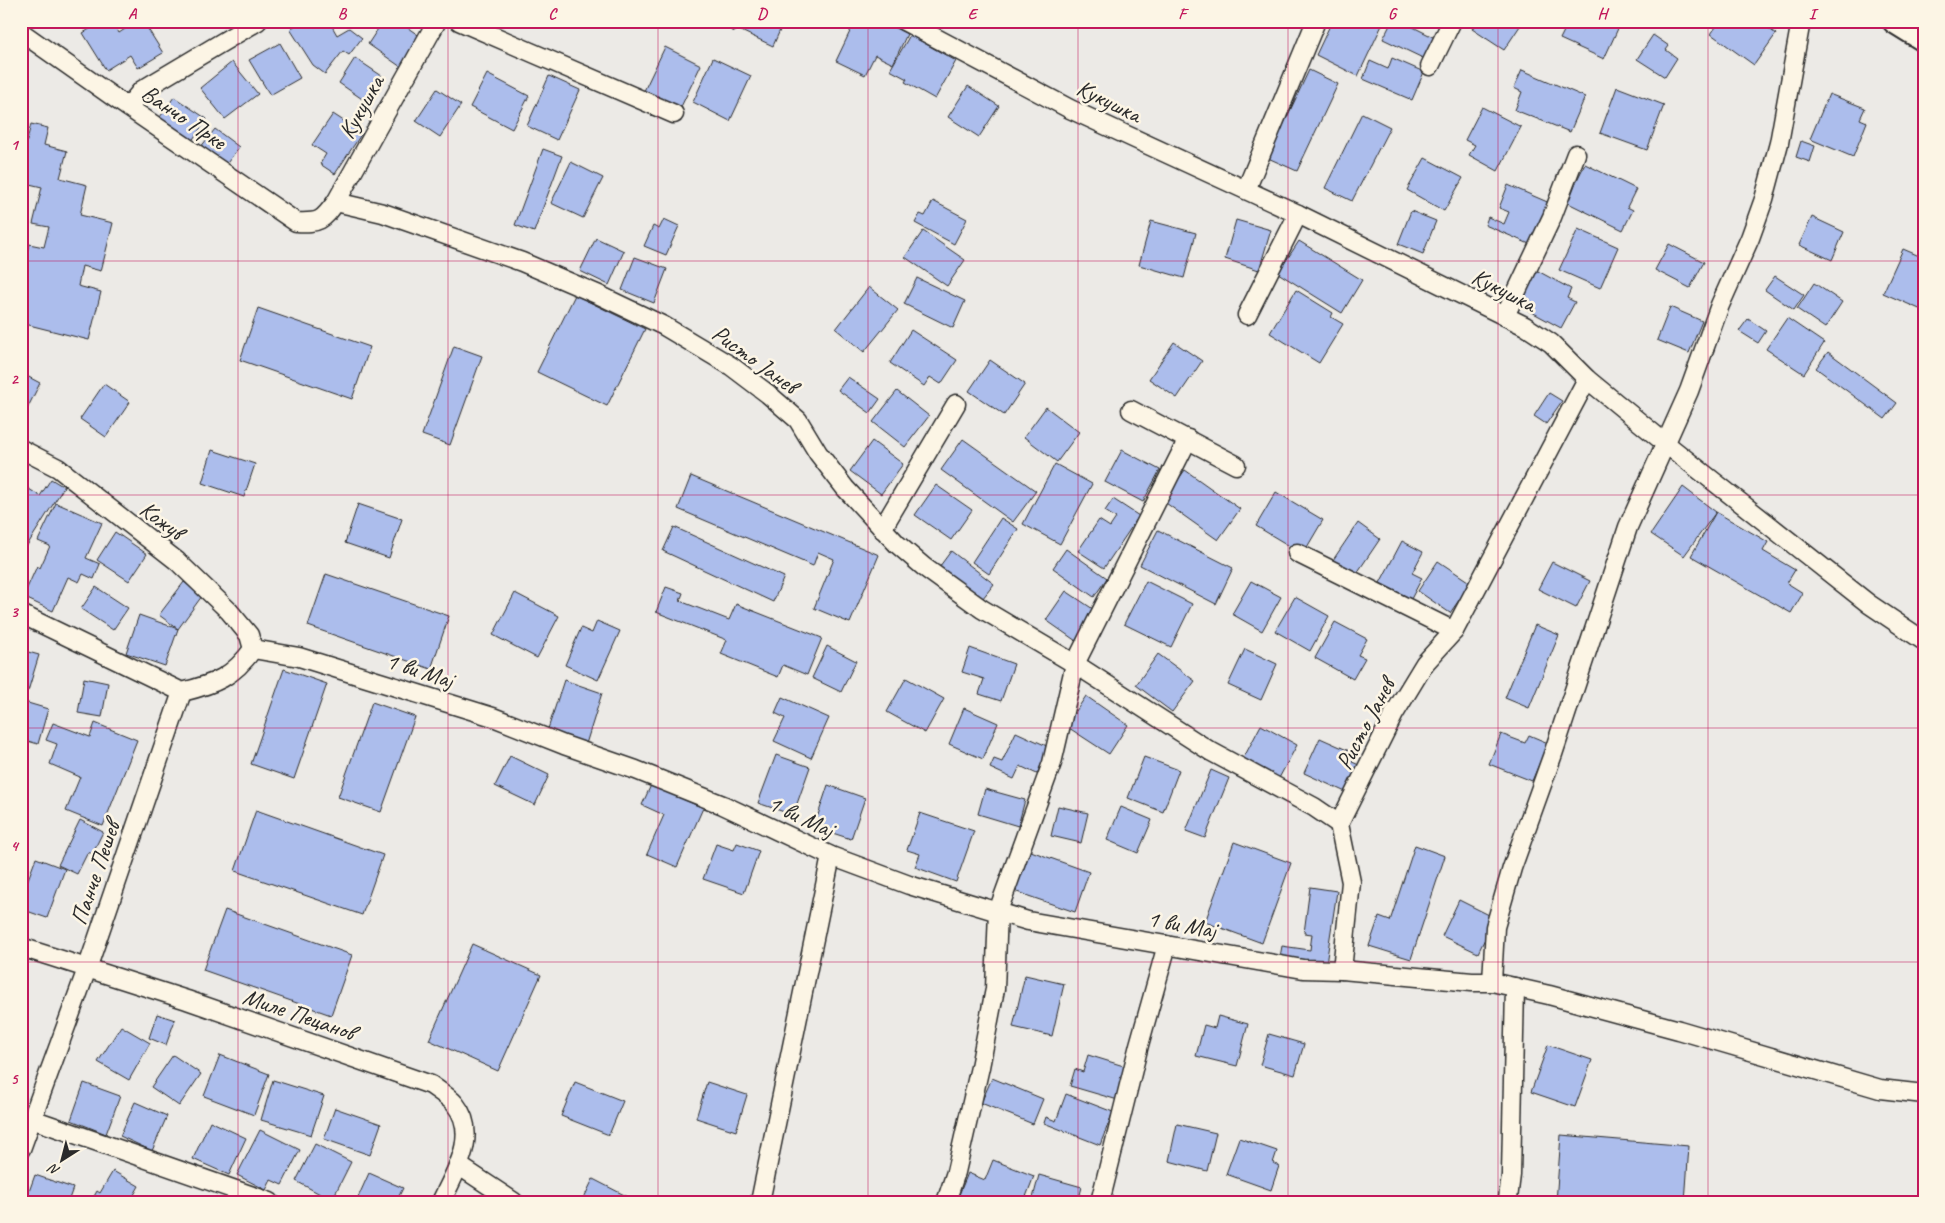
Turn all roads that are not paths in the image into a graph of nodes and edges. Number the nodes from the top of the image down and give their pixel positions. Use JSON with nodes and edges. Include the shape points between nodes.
{"nodes":[{"id":1,"x":258,"y":21,"type":"edge"},
{"id":2,"x":437,"y":21,"type":"edge"},
{"id":3,"x":459,"y":21,"type":"edge"},
{"id":4,"x":904,"y":21,"type":"edge"},
{"id":5,"x":1316,"y":21,"type":"edge"},
{"id":6,"x":1452,"y":21,"type":"edge"},
{"id":7,"x":1800,"y":21,"type":"edge"},
{"id":8,"x":1895,"y":21,"type":"edge"},
{"id":9,"x":21,"y":32,"type":"edge"},
{"id":10,"x":1924,"y":39,"type":"edge"},
{"id":11,"x":1430,"y":66,"type":"dead end"},
{"id":12,"x":128,"y":107,"type":"junction"},
{"id":13,"x":674,"y":114,"type":"dead end"},
{"id":14,"x":1576,"y":154,"type":"dead end"},
{"id":15,"x":1246,"y":190,"type":"junction"},
{"id":16,"x":331,"y":209,"type":"junction"},
{"id":17,"x":1298,"y":214,"type":"junction"},
{"id":18,"x":1247,"y":314,"type":"dead end"},
{"id":19,"x":1505,"y":316,"type":"junction"},
{"id":20,"x":1587,"y":379,"type":"junction"},
{"id":21,"x":956,"y":404,"type":"dead end"},
{"id":22,"x":1132,"y":410,"type":"dead end"},
{"id":23,"x":1188,"y":439,"type":"junction"},
{"id":24,"x":1665,"y":444,"type":"junction"},
{"id":25,"x":21,"y":449,"type":"edge"},
{"id":26,"x":1236,"y":465,"type":"dead end"},
{"id":27,"x":882,"y":529,"type":"junction"},
{"id":28,"x":1297,"y":553,"type":"dead end"},
{"id":29,"x":21,"y":614,"type":"edge"},
{"id":30,"x":1454,"y":631,"type":"junction"},
{"id":31,"x":1924,"y":642,"type":"edge"},
{"id":32,"x":253,"y":649,"type":"junction"},
{"id":33,"x":1075,"y":664,"type":"junction"},
{"id":34,"x":182,"y":692,"type":"junction"},
{"id":35,"x":1339,"y":824,"type":"junction"},
{"id":36,"x":832,"y":856,"type":"junction"},
{"id":37,"x":998,"y":911,"type":"junction"},
{"id":38,"x":1167,"y":946,"type":"junction"},
{"id":39,"x":21,"y":947,"type":"edge"},
{"id":40,"x":88,"y":969,"type":"junction"},
{"id":41,"x":1342,"y":970,"type":"junction"},
{"id":42,"x":1492,"y":982,"type":"junction"},
{"id":43,"x":1515,"y":987,"type":"junction"},
{"id":44,"x":1924,"y":1094,"type":"edge"},
{"id":45,"x":32,"y":1119,"type":"junction"},
{"id":46,"x":21,"y":1149,"type":"edge"},
{"id":47,"x":458,"y":1165,"type":"junction"},
{"id":48,"x":1508,"y":1199,"type":"dead end"},
{"id":49,"x":270,"y":1202,"type":"edge"},
{"id":50,"x":441,"y":1202,"type":"edge"},
{"id":51,"x":514,"y":1202,"type":"edge"},
{"id":52,"x":760,"y":1202,"type":"edge"},
{"id":53,"x":946,"y":1202,"type":"edge"},
{"id":54,"x":1100,"y":1202,"type":"edge"}],
"edges":[{"from":1,"to":12,"type":"street","via":[[142,90]]},
{"from":2,"to":16,"type":"street","name":"Кукушка"},
{"from":3,"to":13,"type":"street"},
{"from":4,"to":15,"type":"street","name":"Кукушка","via":[[1070,110]]},
{"from":5,"to":15,"type":"street"},
{"from":6,"to":11,"type":"street"},
{"from":7,"to":24,"type":"street","via":[[1779,144],[1764,199]]},
{"from":8,"to":10,"type":"main road"},
{"from":9,"to":12,"type":"street","name":"Ванчо Прке"},
{"from":12,"to":16,"type":"street","name":"Ванчо Прке","via":[[296,222],[314,223]]},
{"from":14,"to":19,"type":"street","via":[[1552,217]]},
{"from":15,"to":17,"type":"street","name":"Кукушка"},
{"from":16,"to":27,"type":"street","name":"Ристо Јанев","via":[[383,213],[522,262],[664,326],[723,361],[798,420],[818,453]]},
{"from":17,"to":18,"type":"street"},
{"from":17,"to":19,"type":"street","name":"Кукушка"},
{"from":19,"to":20,"type":"street","name":"Кукушка","via":[[1550,343]]},
{"from":20,"to":24,"type":"street","name":"Кукушка"},
{"from":20,"to":30,"type":"street","name":"Ристо Јанев"},
{"from":21,"to":27,"type":"street"},
{"from":22,"to":23,"type":"street"},
{"from":23,"to":26,"type":"street"},
{"from":23,"to":33,"type":"street"},
{"from":24,"to":31,"type":"street","name":"Кукушка","via":[[1869,604]]},
{"from":24,"to":42,"type":"street","via":[[1628,527],[1512,868],[1495,927]]},
{"from":25,"to":32,"type":"street","name":"Кожув","via":[[58,468],[177,561],[230,611],[249,635]]},
{"from":27,"to":33,"type":"street","name":"Ристо Јанев","via":[[924,567],[982,609]]},
{"from":28,"to":30,"type":"street"},
{"from":29,"to":34,"type":"street"},
{"from":30,"to":35,"type":"street","name":"Ристо Јанев","via":[[1425,663],[1394,714]]},
{"from":32,"to":34,"type":"street","via":[[242,665],[223,679]]},
{"from":32,"to":36,"type":"street","name":"1 ви Мај","via":[[299,657],[493,717],[723,805]]},
{"from":33,"to":35,"type":"street","name":"Ристо Јанев","via":[[1210,751]]},
{"from":33,"to":37,"type":"street","via":[[1052,763]]},
{"from":34,"to":40,"type":"street","name":"Панче Пешев"},
{"from":35,"to":41,"type":"street","via":[[1351,882]]},
{"from":36,"to":37,"type":"street","name":"1 ви Мај","via":[[910,886]]},
{"from":36,"to":52,"type":"street"},
{"from":37,"to":38,"type":"street","name":"1 ви Мај","via":[[1028,920]]},
{"from":37,"to":53,"type":"street","via":[[995,989],[959,1162]]},
{"from":38,"to":41,"type":"street","name":"1 ви Мај","via":[[1303,969]]},
{"from":38,"to":54,"type":"street"},
{"from":39,"to":40,"type":"street","name":"Миле Пецанов"},
{"from":40,"to":45,"type":"street","name":"Панче Пешев"},
{"from":40,"to":47,"type":"street","name":"Миле Пецанов","via":[[431,1085],[454,1103],[464,1117],[466,1134]]},
{"from":41,"to":42,"type":"street","name":"1 ви Мај"},
{"from":42,"to":43,"type":"street","name":"1 ви Мај"},
{"from":43,"to":44,"type":"street","name":"1 ви Мај","via":[[1679,1030],[1880,1089]]},
{"from":43,"to":48,"type":"street"},
{"from":45,"to":46,"type":"street","name":"Панче Пешев"},
{"from":45,"to":49,"type":"street"},
{"from":47,"to":50,"type":"street","name":"Миле Пецанов"},
{"from":47,"to":51,"type":"street"}]}
